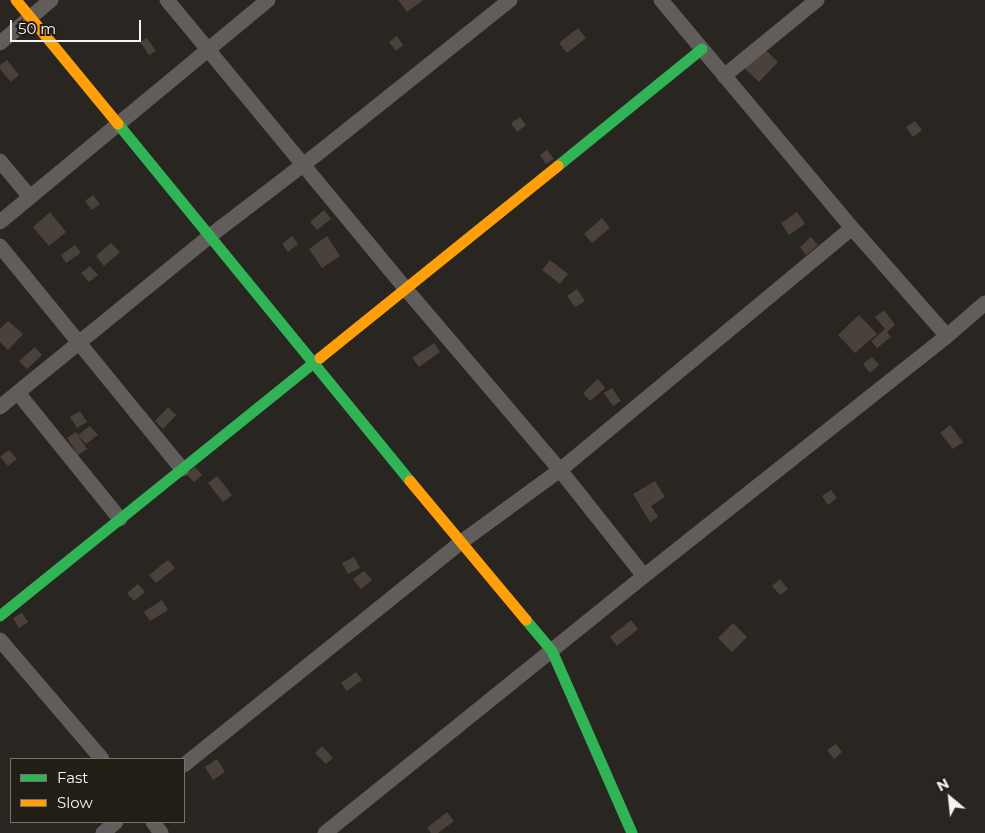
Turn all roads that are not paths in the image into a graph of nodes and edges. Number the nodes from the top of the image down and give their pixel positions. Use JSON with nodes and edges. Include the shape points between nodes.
{"nodes":[{"id":1,"x":16,"y":0,"type":"edge"},
{"id":2,"x":51,"y":0,"type":"edge"},
{"id":3,"x":167,"y":0,"type":"edge"},
{"id":4,"x":510,"y":0,"type":"edge"},
{"id":5,"x":661,"y":0,"type":"edge"},
{"id":6,"x":817,"y":0,"type":"edge"},
{"id":7,"x":261,"y":2,"type":"edge"},
{"id":8,"x":30,"y":18,"type":"junction"},
{"id":9,"x":0,"y":42,"type":"edge"},
{"id":10,"x":207,"y":49,"type":"junction"},
{"id":11,"x":702,"y":49,"type":"junction"},
{"id":12,"x":724,"y":76,"type":"junction"},
{"id":13,"x":118,"y":124,"type":"junction"},
{"id":14,"x":0,"y":161,"type":"edge"},
{"id":15,"x":303,"y":164,"type":"junction"},
{"id":16,"x":30,"y":197,"type":"junction"},
{"id":17,"x":0,"y":222,"type":"edge"},
{"id":18,"x":852,"y":228,"type":"junction"},
{"id":19,"x":210,"y":236,"type":"junction"},
{"id":20,"x":0,"y":246,"type":"edge"},
{"id":21,"x":405,"y":288,"type":"junction"},
{"id":22,"x":985,"y":303,"type":"edge"},
{"id":23,"x":947,"y":336,"type":"junction"},
{"id":24,"x":79,"y":343,"type":"junction"},
{"id":25,"x":314,"y":362,"type":"junction"},
{"id":26,"x":18,"y":393,"type":"junction"},
{"id":27,"x":0,"y":408,"type":"edge"},
{"id":28,"x":182,"y":469,"type":"junction"},
{"id":29,"x":560,"y":470,"type":"junction"},
{"id":30,"x":120,"y":519,"type":"junction"},
{"id":31,"x":460,"y":543,"type":"junction"},
{"id":32,"x":644,"y":576,"type":"junction"},
{"id":33,"x":0,"y":616,"type":"edge"},
{"id":34,"x":0,"y":640,"type":"edge"},
{"id":35,"x":552,"y":651,"type":"junction"},
{"id":36,"x":101,"y":758,"type":"edge"},
{"id":37,"x":185,"y":764,"type":"edge"},
{"id":38,"x":115,"y":823,"type":"edge"},
{"id":39,"x":103,"y":833,"type":"edge"},
{"id":40,"x":325,"y":833,"type":"edge"},
{"id":41,"x":632,"y":833,"type":"edge"}],
"edges":[{"from":1,"to":8,"type":"street"},
{"from":2,"to":8,"type":"street"},
{"from":3,"to":10,"type":"street"},
{"from":4,"to":15,"type":"street"},
{"from":5,"to":11,"type":"street"},
{"from":6,"to":12,"type":"street"},
{"from":7,"to":10,"type":"street"},
{"from":8,"to":9,"type":"street"},
{"from":8,"to":13,"type":"street"},
{"from":10,"to":13,"type":"street"},
{"from":10,"to":15,"type":"street"},
{"from":11,"to":12,"type":"street"},
{"from":11,"to":21,"type":"street"},
{"from":12,"to":18,"type":"street"},
{"from":13,"to":16,"type":"street"},
{"from":13,"to":19,"type":"street"},
{"from":14,"to":16,"type":"street"},
{"from":15,"to":19,"type":"street"},
{"from":15,"to":21,"type":"street"},
{"from":16,"to":17,"type":"street"},
{"from":18,"to":23,"type":"street"},
{"from":18,"to":29,"type":"street"},
{"from":19,"to":24,"type":"street"},
{"from":19,"to":25,"type":"street"},
{"from":20,"to":24,"type":"street"},
{"from":21,"to":25,"type":"street"},
{"from":21,"to":29,"type":"street"},
{"from":22,"to":23,"type":"street"},
{"from":23,"to":32,"type":"street"},
{"from":24,"to":26,"type":"street"},
{"from":24,"to":28,"type":"street"},
{"from":25,"to":28,"type":"street"},
{"from":25,"to":31,"type":"street"},
{"from":26,"to":27,"type":"street"},
{"from":26,"to":30,"type":"street"},
{"from":28,"to":30,"type":"street"},
{"from":29,"to":31,"type":"street"},
{"from":29,"to":32,"type":"street"},
{"from":30,"to":33,"type":"street"},
{"from":31,"to":35,"type":"street"},
{"from":31,"to":37,"type":"street"},
{"from":32,"to":35,"type":"street"},
{"from":34,"to":36,"type":"street"},
{"from":35,"to":40,"type":"street"},
{"from":35,"to":41,"type":"street"},
{"from":38,"to":39,"type":"street"}]}
